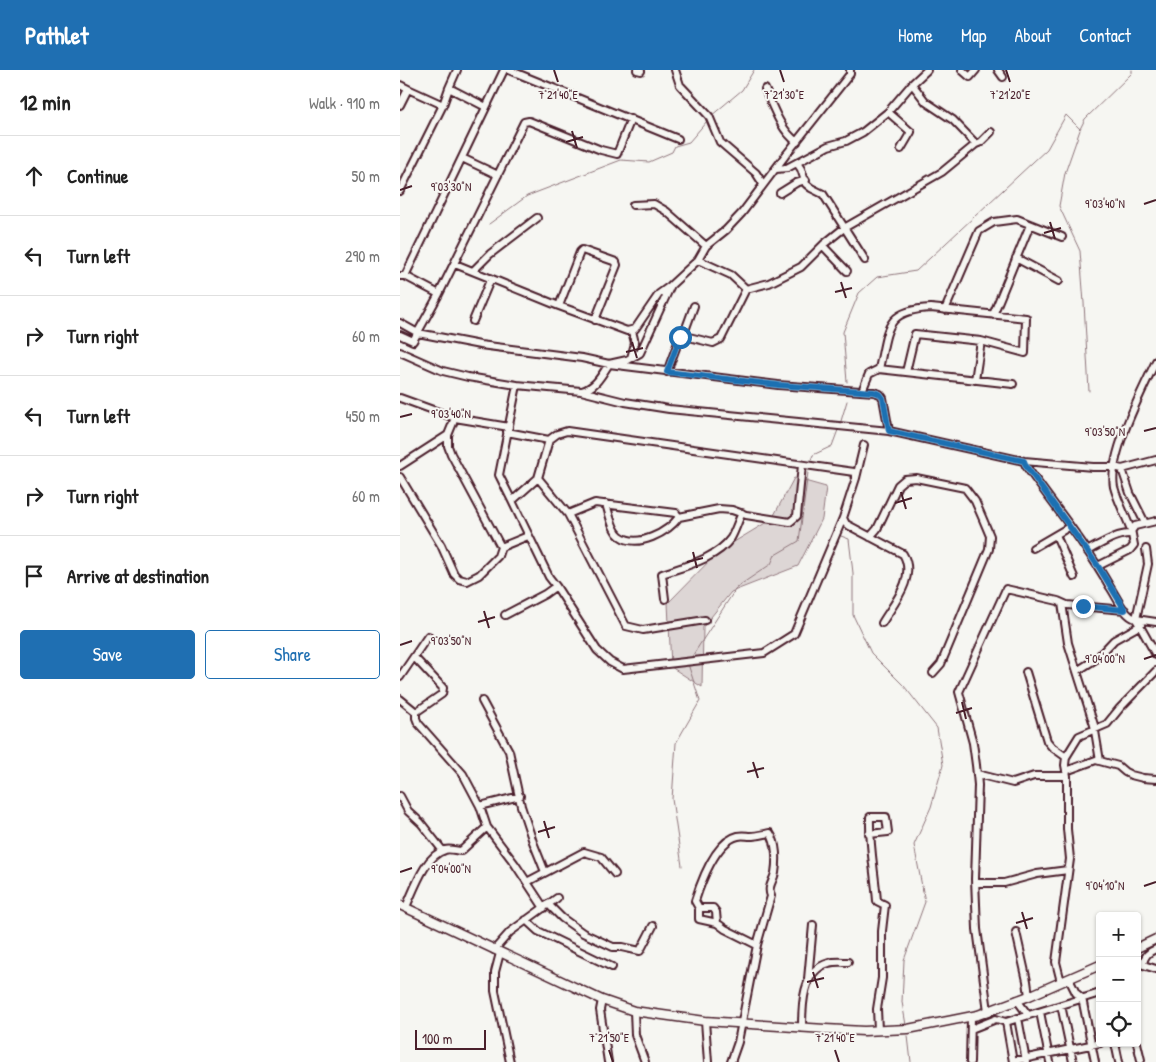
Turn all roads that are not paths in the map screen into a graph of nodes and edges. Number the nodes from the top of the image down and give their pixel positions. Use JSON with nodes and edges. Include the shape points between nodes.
{"nodes":[{"id":1,"x":457,"y":70,"type":"edge"},
{"id":2,"x":504,"y":70,"type":"edge"},
{"id":3,"x":509,"y":70,"type":"edge"},
{"id":4,"x":676,"y":70,"type":"edge"},
{"id":5,"x":849,"y":70,"type":"edge"},
{"id":6,"x":927,"y":70,"type":"edge"},
{"id":7,"x":962,"y":70,"type":"edge"},
{"id":8,"x":976,"y":70,"type":"edge"},
{"id":9,"x":998,"y":70,"type":"edge"},
{"id":10,"x":1003,"y":76,"type":"dead end"},
{"id":11,"x":912,"y":84,"type":"junction"},
{"id":12,"x":400,"y":85,"type":"edge"},
{"id":13,"x":448,"y":88,"type":"junction"},
{"id":14,"x":408,"y":89,"type":"junction"},
{"id":15,"x":765,"y":89,"type":"dead end"},
{"id":16,"x":400,"y":105,"type":"edge"},
{"id":17,"x":444,"y":105,"type":"junction"},
{"id":18,"x":486,"y":107,"type":"junction"},
{"id":19,"x":888,"y":112,"type":"junction"},
{"id":20,"x":631,"y":119,"type":"junction"},
{"id":21,"x":991,"y":132,"type":"dead end"},
{"id":22,"x":678,"y":139,"type":"dead end"},
{"id":23,"x":797,"y":142,"type":"junction"},
{"id":24,"x":976,"y":144,"type":"junction"},
{"id":25,"x":901,"y":149,"type":"dead end"},
{"id":26,"x":462,"y":158,"type":"junction"},
{"id":27,"x":797,"y":163,"type":"junction"},
{"id":28,"x":776,"y":169,"type":"junction"},
{"id":29,"x":498,"y":175,"type":"junction"},
{"id":30,"x":806,"y":180,"type":"junction"},
{"id":31,"x":763,"y":184,"type":"junction"},
{"id":32,"x":400,"y":191,"type":"edge"},
{"id":33,"x":780,"y":193,"type":"dead end"},
{"id":34,"x":633,"y":205,"type":"dead end"},
{"id":35,"x":537,"y":218,"type":"dead end"},
{"id":36,"x":1030,"y":225,"type":"junction"},
{"id":37,"x":844,"y":228,"type":"junction"},
{"id":38,"x":1062,"y":237,"type":"dead end"},
{"id":39,"x":824,"y":244,"type":"junction"},
{"id":40,"x":706,"y":246,"type":"junction"},
{"id":41,"x":1016,"y":258,"type":"junction"},
{"id":42,"x":698,"y":260,"type":"junction"},
{"id":43,"x":865,"y":260,"type":"dead end"},
{"id":44,"x":455,"y":264,"type":"junction"},
{"id":45,"x":473,"y":271,"type":"junction"},
{"id":46,"x":847,"y":271,"type":"dead end"},
{"id":47,"x":402,"y":276,"type":"edge"},
{"id":48,"x":491,"y":278,"type":"junction"},
{"id":49,"x":1059,"y":281,"type":"dead end"},
{"id":50,"x":671,"y":286,"type":"junction"},
{"id":51,"x":746,"y":289,"type":"junction"},
{"id":52,"x":439,"y":294,"type":"junction"},
{"id":53,"x":559,"y":306,"type":"junction"},
{"id":54,"x":694,"y":306,"type":"dead end"},
{"id":55,"x":944,"y":310,"type":"junction"},
{"id":56,"x":993,"y":315,"type":"junction"},
{"id":57,"x":595,"y":320,"type":"junction"},
{"id":58,"x":472,"y":321,"type":"dead end"},
{"id":59,"x":400,"y":324,"type":"edge"},
{"id":60,"x":632,"y":331,"type":"junction"},
{"id":61,"x":418,"y":333,"type":"junction"},
{"id":62,"x":400,"y":335,"type":"edge"},
{"id":63,"x":683,"y":336,"type":"junction"},
{"id":64,"x":981,"y":341,"type":"junction"},
{"id":65,"x":400,"y":352,"type":"edge"},
{"id":66,"x":631,"y":358,"type":"junction"},
{"id":67,"x":1156,"y":362,"type":"edge"},
{"id":68,"x":609,"y":364,"type":"junction"},
{"id":69,"x":879,"y":369,"type":"junction"},
{"id":70,"x":667,"y":372,"type":"junction"},
{"id":71,"x":906,"y":372,"type":"junction"},
{"id":72,"x":975,"y":380,"type":"junction"},
{"id":73,"x":517,"y":384,"type":"junction"},
{"id":74,"x":1013,"y":384,"type":"dead end"},
{"id":75,"x":580,"y":391,"type":"junction"},
{"id":76,"x":862,"y":391,"type":"junction"},
{"id":77,"x":400,"y":398,"type":"edge"},
{"id":78,"x":455,"y":418,"type":"junction"},
{"id":79,"x":508,"y":430,"type":"junction"},
{"id":80,"x":889,"y":431,"type":"junction"},
{"id":81,"x":448,"y":436,"type":"junction"},
{"id":82,"x":549,"y":440,"type":"junction"},
{"id":83,"x":864,"y":445,"type":"dead end"},
{"id":84,"x":1156,"y":460,"type":"edge"},
{"id":85,"x":1024,"y":461,"type":"junction"},
{"id":86,"x":802,"y":465,"type":"junction"},
{"id":87,"x":400,"y":466,"type":"edge"},
{"id":88,"x":1114,"y":467,"type":"junction"},
{"id":89,"x":1122,"y":469,"type":"junction"},
{"id":90,"x":400,"y":477,"type":"edge"},
{"id":91,"x":538,"y":478,"type":"junction"},
{"id":92,"x":856,"y":478,"type":"junction"},
{"id":93,"x":512,"y":501,"type":"junction"},
{"id":94,"x":606,"y":504,"type":"junction"},
{"id":95,"x":568,"y":514,"type":"junction"},
{"id":96,"x":742,"y":514,"type":"junction"},
{"id":97,"x":679,"y":517,"type":"junction"},
{"id":98,"x":843,"y":518,"type":"junction"},
{"id":99,"x":1156,"y":521,"type":"edge"},
{"id":100,"x":1145,"y":523,"type":"junction"},
{"id":101,"x":1069,"y":527,"type":"junction"},
{"id":102,"x":1131,"y":532,"type":"junction"},
{"id":103,"x":1056,"y":535,"type":"junction"},
{"id":104,"x":528,"y":536,"type":"junction"},
{"id":105,"x":870,"y":537,"type":"junction"},
{"id":106,"x":501,"y":547,"type":"junction"},
{"id":107,"x":1033,"y":548,"type":"dead end"},
{"id":108,"x":1146,"y":548,"type":"dead end"},
{"id":109,"x":1087,"y":551,"type":"junction"},
{"id":110,"x":1098,"y":566,"type":"junction"},
{"id":111,"x":1074,"y":576,"type":"dead end"},
{"id":112,"x":556,"y":586,"type":"junction"},
{"id":113,"x":666,"y":599,"type":"dead end"},
{"id":114,"x":1062,"y":603,"type":"junction"},
{"id":115,"x":1125,"y":610,"type":"junction"},
{"id":116,"x":504,"y":615,"type":"dead end"},
{"id":117,"x":1136,"y":619,"type":"junction"},
{"id":118,"x":705,"y":620,"type":"dead end"},
{"id":119,"x":1156,"y":622,"type":"edge"},
{"id":120,"x":882,"y":623,"type":"dead end"},
{"id":121,"x":1141,"y":626,"type":"junction"},
{"id":122,"x":428,"y":636,"type":"dead end"},
{"id":123,"x":1156,"y":655,"type":"edge"},
{"id":124,"x":414,"y":657,"type":"junction"},
{"id":125,"x":1077,"y":671,"type":"junction"},
{"id":126,"x":1156,"y":671,"type":"edge"},
{"id":127,"x":932,"y":672,"type":"dead end"},
{"id":128,"x":1026,"y":672,"type":"dead end"},
{"id":129,"x":400,"y":677,"type":"edge"},
{"id":130,"x":400,"y":699,"type":"edge"},
{"id":131,"x":482,"y":701,"type":"dead end"},
{"id":132,"x":416,"y":712,"type":"junction"},
{"id":133,"x":1095,"y":728,"type":"junction"},
{"id":134,"x":1066,"y":757,"type":"junction"},
{"id":135,"x":1100,"y":761,"type":"junction"},
{"id":136,"x":1067,"y":773,"type":"junction"},
{"id":137,"x":977,"y":774,"type":"junction"},
{"id":138,"x":1156,"y":779,"type":"edge"},
{"id":139,"x":400,"y":796,"type":"edge"},
{"id":140,"x":520,"y":796,"type":"junction"},
{"id":141,"x":480,"y":806,"type":"junction"},
{"id":142,"x":487,"y":827,"type":"junction"},
{"id":143,"x":869,"y":834,"type":"dead end"},
{"id":144,"x":443,"y":851,"type":"junction"},
{"id":145,"x":1068,"y":870,"type":"junction"},
{"id":146,"x":545,"y":872,"type":"junction"},
{"id":147,"x":615,"y":874,"type":"dead end"},
{"id":148,"x":528,"y":882,"type":"junction"},
{"id":149,"x":975,"y":884,"type":"junction"},
{"id":150,"x":557,"y":898,"type":"dead end"},
{"id":151,"x":403,"y":906,"type":"edge"},
{"id":152,"x":546,"y":906,"type":"junction"},
{"id":153,"x":699,"y":908,"type":"junction"},
{"id":154,"x":526,"y":920,"type":"junction"},
{"id":155,"x":717,"y":922,"type":"junction"},
{"id":156,"x":813,"y":925,"type":"dead end"},
{"id":157,"x":653,"y":926,"type":"dead end"},
{"id":158,"x":1016,"y":932,"type":"dead end"},
{"id":159,"x":1156,"y":939,"type":"edge"},
{"id":160,"x":757,"y":945,"type":"junction"},
{"id":161,"x":1141,"y":946,"type":"edge"},
{"id":162,"x":1156,"y":949,"type":"edge"},
{"id":163,"x":497,"y":952,"type":"junction"},
{"id":164,"x":848,"y":962,"type":"dead end"},
{"id":165,"x":1141,"y":963,"type":"edge"},
{"id":166,"x":1141,"y":964,"type":"edge"},
{"id":167,"x":612,"y":967,"type":"dead end"},
{"id":168,"x":1096,"y":967,"type":"edge"},
{"id":169,"x":1156,"y":969,"type":"edge"},
{"id":170,"x":808,"y":979,"type":"junction"},
{"id":171,"x":1069,"y":979,"type":"junction"},
{"id":172,"x":1061,"y":982,"type":"junction"},
{"id":173,"x":1096,"y":994,"type":"edge"},
{"id":174,"x":1029,"y":996,"type":"junction"},
{"id":175,"x":1082,"y":998,"type":"junction"},
{"id":176,"x":602,"y":1000,"type":"junction"},
{"id":177,"x":1017,"y":1000,"type":"junction"},
{"id":178,"x":1061,"y":1005,"type":"junction"},
{"id":179,"x":988,"y":1011,"type":"junction"},
{"id":180,"x":634,"y":1012,"type":"junction"},
{"id":181,"x":1040,"y":1012,"type":"junction"},
{"id":182,"x":1028,"y":1015,"type":"junction"},
{"id":183,"x":971,"y":1017,"type":"junction"},
{"id":184,"x":1018,"y":1018,"type":"junction"},
{"id":185,"x":705,"y":1021,"type":"junction"},
{"id":186,"x":1006,"y":1022,"type":"junction"},
{"id":187,"x":742,"y":1023,"type":"junction"},
{"id":188,"x":802,"y":1028,"type":"junction"},
{"id":189,"x":970,"y":1029,"type":"junction"},
{"id":190,"x":878,"y":1030,"type":"junction"},
{"id":191,"x":1096,"y":1044,"type":"edge"},
{"id":192,"x":1092,"y":1045,"type":"junction"},
{"id":193,"x":1116,"y":1047,"type":"edge"},
{"id":194,"x":1138,"y":1047,"type":"edge"},
{"id":195,"x":1070,"y":1049,"type":"junction"},
{"id":196,"x":1048,"y":1054,"type":"junction"},
{"id":197,"x":1026,"y":1060,"type":"edge"},
{"id":198,"x":1013,"y":1061,"type":"edge"},
{"id":199,"x":1142,"y":1061,"type":"edge"},
{"id":200,"x":510,"y":1062,"type":"edge"},
{"id":201,"x":608,"y":1062,"type":"edge"},
{"id":202,"x":645,"y":1062,"type":"edge"},
{"id":203,"x":708,"y":1062,"type":"edge"},
{"id":204,"x":731,"y":1062,"type":"edge"},
{"id":205,"x":970,"y":1062,"type":"edge"},
{"id":206,"x":1050,"y":1062,"type":"edge"},
{"id":207,"x":1073,"y":1062,"type":"edge"},
{"id":208,"x":1095,"y":1062,"type":"edge"},
{"id":209,"x":1118,"y":1062,"type":"edge"}],
"edges":[{"from":1,"to":13,"type":"street"},
{"from":2,"to":18,"type":"street"},
{"from":3,"to":20,"type":"street"},
{"from":4,"to":31,"type":"street","via":[[680,85],[709,116],[720,142],[756,173]]},
{"from":5,"to":23,"type":"street","via":[[850,74]]},
{"from":6,"to":11,"type":"street"},
{"from":7,"to":8,"type":"street","via":[[970,77]]},
{"from":9,"to":10,"type":"street"},
{"from":11,"to":19,"type":"street"},
{"from":11,"to":24,"type":"street","via":[[926,102],[953,120]]},
{"from":12,"to":14,"type":"street"},
{"from":13,"to":17,"type":"street"},
{"from":13,"to":18,"type":"street"},
{"from":14,"to":16,"type":"street"},
{"from":14,"to":17,"type":"street"},
{"from":15,"to":23,"type":"street","via":[[783,126]]},
{"from":17,"to":32,"type":"street"},
{"from":18,"to":26,"type":"street"},
{"from":19,"to":25,"type":"street","via":[[911,132]]},
{"from":19,"to":27,"type":"street","via":[[853,138],[828,146]]},
{"from":20,"to":22,"type":"street"},
{"from":20,"to":29,"type":"street","via":[[617,154],[529,121],[524,122]]},
{"from":21,"to":24,"type":"street"},
{"from":23,"to":28,"type":"street"},
{"from":24,"to":37,"type":"street","via":[[942,172]]},
{"from":26,"to":29,"type":"street"},
{"from":26,"to":47,"type":"street"},
{"from":27,"to":28,"type":"street","via":[[782,170]]},
{"from":27,"to":30,"type":"street"},
{"from":28,"to":31,"type":"street"},
{"from":29,"to":44,"type":"street"},
{"from":30,"to":33,"type":"street"},
{"from":30,"to":37,"type":"street","via":[[806,184],[823,194]]},
{"from":31,"to":40,"type":"street","via":[[742,213]]},
{"from":34,"to":40,"type":"street","via":[[654,204]]},
{"from":35,"to":45,"type":"street"},
{"from":36,"to":38,"type":"street"},
{"from":36,"to":41,"type":"street"},
{"from":36,"to":55,"type":"street","via":[[1017,219],[994,222],[979,231]]},
{"from":37,"to":39,"type":"street"},
{"from":37,"to":43,"type":"street"},
{"from":39,"to":46,"type":"street"},
{"from":39,"to":51,"type":"street","via":[[801,267],[769,283]]},
{"from":40,"to":42,"type":"street"},
{"from":41,"to":49,"type":"street"},
{"from":41,"to":56,"type":"street"},
{"from":42,"to":50,"type":"street"},
{"from":42,"to":51,"type":"street","via":[[732,275]]},
{"from":44,"to":45,"type":"street"},
{"from":44,"to":52,"type":"street"},
{"from":45,"to":48,"type":"street"},
{"from":47,"to":52,"type":"street"},
{"from":48,"to":53,"type":"street"},
{"from":48,"to":58,"type":"street"},
{"from":50,"to":60,"type":"street","via":[[659,294]]},
{"from":50,"to":66,"type":"street","via":[[640,352]]},
{"from":51,"to":63,"type":"street","via":[[721,339],[714,343]]},
{"from":52,"to":61,"type":"street"},
{"from":53,"to":57,"type":"street"},
{"from":53,"to":57,"type":"street","via":[[582,250],[616,262]]},
{"from":54,"to":63,"type":"street"},
{"from":55,"to":56,"type":"street"},
{"from":55,"to":69,"type":"street","via":[[917,309],[896,318],[889,325]]},
{"from":56,"to":64,"type":"street","via":[[1026,318],[1025,353]]},
{"from":57,"to":60,"type":"street"},
{"from":59,"to":61,"type":"street"},
{"from":60,"to":66,"type":"street","via":[[635,343]]},
{"from":61,"to":62,"type":"street","via":[[413,341]]},
{"from":61,"to":68,"type":"street"},
{"from":63,"to":70,"type":"street"},
{"from":64,"to":71,"type":"street","via":[[915,334]]},
{"from":64,"to":72,"type":"street"},
{"from":65,"to":73,"type":"street","via":[[443,371]]},
{"from":66,"to":68,"type":"street"},
{"from":67,"to":88,"type":"street","via":[[1126,425]]},
{"from":68,"to":70,"type":"street"},
{"from":68,"to":75,"type":"street","via":[[597,383]]},
{"from":69,"to":71,"type":"street"},
{"from":69,"to":76,"type":"street","via":[[869,374]]},
{"from":70,"to":76,"type":"street"},
{"from":71,"to":72,"type":"street"},
{"from":72,"to":74,"type":"street"},
{"from":73,"to":75,"type":"street"},
{"from":73,"to":79,"type":"street"},
{"from":75,"to":80,"type":"street","via":[[669,409]]},
{"from":76,"to":80,"type":"street","via":[[880,394]]},
{"from":77,"to":78,"type":"street"},
{"from":78,"to":79,"type":"street"},
{"from":78,"to":81,"type":"street"},
{"from":79,"to":82,"type":"street"},
{"from":79,"to":93,"type":"street","via":[[499,475]]},
{"from":80,"to":85,"type":"street"},
{"from":81,"to":87,"type":"street"},
{"from":81,"to":106,"type":"street","via":[[451,454]]},
{"from":82,"to":86,"type":"street","via":[[567,431]]},
{"from":82,"to":91,"type":"street"},
{"from":83,"to":92,"type":"street"},
{"from":84,"to":89,"type":"street"},
{"from":85,"to":88,"type":"street"},
{"from":85,"to":101,"type":"street"},
{"from":86,"to":92,"type":"street","via":[[854,472]]},
{"from":86,"to":96,"type":"street","via":[[797,516],[790,522]]},
{"from":88,"to":89,"type":"street"},
{"from":88,"to":102,"type":"street","via":[[1114,487]]},
{"from":89,"to":100,"type":"street"},
{"from":90,"to":106,"type":"street","via":[[459,580],[467,581],[479,575],[498,556]]},
{"from":91,"to":93,"type":"street"},
{"from":91,"to":95,"type":"street"},
{"from":92,"to":98,"type":"street"},
{"from":93,"to":104,"type":"street"},
{"from":94,"to":95,"type":"street","via":[[595,503]]},
{"from":94,"to":97,"type":"street","via":[[676,513]]},
{"from":94,"to":97,"type":"street","via":[[614,528],[619,536],[628,540],[656,536]]},
{"from":95,"to":118,"type":"street","via":[[626,626],[642,630]]},
{"from":96,"to":97,"type":"street","via":[[719,509]]},
{"from":96,"to":113,"type":"street","via":[[731,538],[719,550],[662,574]]},
{"from":98,"to":105,"type":"street","via":[[846,524]]},
{"from":98,"to":112,"type":"street","via":[[794,634],[764,653],[623,669],[597,650]]},
{"from":99,"to":100,"type":"street"},
{"from":100,"to":102,"type":"street","via":[[1135,526]]},
{"from":101,"to":103,"type":"street"},
{"from":101,"to":109,"type":"street"},
{"from":102,"to":109,"type":"street"},
{"from":102,"to":110,"type":"street","via":[[1134,545]]},
{"from":103,"to":107,"type":"street"},
{"from":103,"to":111,"type":"street"},
{"from":104,"to":106,"type":"street"},
{"from":104,"to":112,"type":"street"},
{"from":105,"to":120,"type":"street","via":[[903,554],[908,561],[904,585]]},
{"from":105,"to":127,"type":"street","via":[[898,485],[905,479],[916,478],[965,488],[976,501],[990,536],[989,549],[941,664]]},
{"from":108,"to":117,"type":"street","via":[[1148,567]]},
{"from":109,"to":110,"type":"street"},
{"from":110,"to":115,"type":"street"},
{"from":112,"to":116,"type":"street"},
{"from":114,"to":115,"type":"street"},
{"from":114,"to":125,"type":"street","via":[[1068,643]]},
{"from":114,"to":137,"type":"street","via":[[1006,588],[959,692],[973,743]]},
{"from":115,"to":117,"type":"street"},
{"from":117,"to":119,"type":"street"},
{"from":117,"to":121,"type":"street"},
{"from":121,"to":123,"type":"street"},
{"from":121,"to":125,"type":"street","via":[[1114,640],[1096,659]]},
{"from":122,"to":124,"type":"street"},
{"from":124,"to":129,"type":"street"},
{"from":124,"to":132,"type":"street","via":[[444,691]]},
{"from":125,"to":133,"type":"street"},
{"from":126,"to":133,"type":"street","via":[[1107,724]]},
{"from":128,"to":134,"type":"street","via":[[1047,741]]},
{"from":130,"to":132,"type":"street"},
{"from":131,"to":140,"type":"street","via":[[509,750]]},
{"from":132,"to":141,"type":"street","via":[[418,723],[463,774]]},
{"from":133,"to":134,"type":"street","via":[[1078,736]]},
{"from":133,"to":135,"type":"street"},
{"from":134,"to":136,"type":"street"},
{"from":135,"to":136,"type":"street"},
{"from":135,"to":138,"type":"street","via":[[1118,766],[1131,775]]},
{"from":136,"to":137,"type":"street","via":[[1034,776],[1013,783]]},
{"from":136,"to":145,"type":"street"},
{"from":137,"to":149,"type":"street"},
{"from":139,"to":144,"type":"street","via":[[408,811]]},
{"from":140,"to":141,"type":"street"},
{"from":140,"to":146,"type":"street"},
{"from":141,"to":142,"type":"street"},
{"from":142,"to":144,"type":"street","via":[[461,851]]},
{"from":142,"to":148,"type":"street"},
{"from":143,"to":190,"type":"street","via":[[877,901],[885,905]]},
{"from":144,"to":151,"type":"street","via":[[430,860]]},
{"from":145,"to":149,"type":"street","via":[[1004,883]]},
{"from":145,"to":172,"type":"street","via":[[1056,962]]},
{"from":146,"to":147,"type":"street","via":[[584,852],[602,858]]},
{"from":146,"to":148,"type":"street"},
{"from":148,"to":152,"type":"street"},
{"from":149,"to":179,"type":"street","via":[[977,929]]},
{"from":150,"to":152,"type":"street"},
{"from":151,"to":163,"type":"main road"},
{"from":152,"to":154,"type":"street"},
{"from":152,"to":157,"type":"street","via":[[577,930],[613,947],[640,952]]},
{"from":153,"to":155,"type":"street","via":[[713,908]]},
{"from":153,"to":155,"type":"street","via":[[699,919]]},
{"from":153,"to":160,"type":"street","via":[[695,901],[699,890],[712,860],[727,842],[738,836],[770,833],[775,849],[774,874]]},
{"from":154,"to":163,"type":"street","via":[[507,935]]},
{"from":154,"to":167,"type":"street","via":[[538,931]]},
{"from":155,"to":160,"type":"street"},
{"from":156,"to":170,"type":"street"},
{"from":158,"to":174,"type":"street"},
{"from":159,"to":161,"type":"main road"},
{"from":160,"to":187,"type":"street"},
{"from":162,"to":165,"type":"street","via":[[1149,952]]},
{"from":163,"to":176,"type":"main road"},
{"from":163,"to":200,"type":"street","via":[[495,991]]},
{"from":164,"to":170,"type":"street","via":[[830,962]]},
{"from":166,"to":169,"type":"street"},
{"from":168,"to":171,"type":"main road"},
{"from":170,"to":188,"type":"street"},
{"from":171,"to":172,"type":"main road"},
{"from":171,"to":175,"type":"street"},
{"from":172,"to":174,"type":"main road"},
{"from":173,"to":175,"type":"street"},
{"from":174,"to":177,"type":"main road"},
{"from":175,"to":178,"type":"street"},
{"from":175,"to":192,"type":"street"},
{"from":176,"to":180,"type":"main road"},
{"from":176,"to":201,"type":"street","via":[[600,1010]]},
{"from":177,"to":179,"type":"main road"},
{"from":177,"to":182,"type":"street"},
{"from":178,"to":181,"type":"street"},
{"from":178,"to":195,"type":"street"},
{"from":179,"to":183,"type":"main road"},
{"from":180,"to":185,"type":"main road"},
{"from":180,"to":202,"type":"street","via":[[635,1035]]},
{"from":181,"to":182,"type":"street"},
{"from":181,"to":196,"type":"street"},
{"from":182,"to":184,"type":"street"},
{"from":183,"to":189,"type":"street"},
{"from":183,"to":190,"type":"main road","via":[[908,1029]]},
{"from":184,"to":186,"type":"street"},
{"from":184,"to":197,"type":"street"},
{"from":185,"to":187,"type":"main road"},
{"from":185,"to":203,"type":"street"},
{"from":186,"to":189,"type":"street","via":[[996,1019]]},
{"from":186,"to":198,"type":"street"},
{"from":187,"to":188,"type":"main road"},
{"from":187,"to":204,"type":"street"},
{"from":188,"to":190,"type":"main road"},
{"from":189,"to":205,"type":"street"},
{"from":191,"to":192,"type":"street"},
{"from":192,"to":195,"type":"street"},
{"from":192,"to":208,"type":"street"},
{"from":193,"to":209,"type":"street"},
{"from":194,"to":199,"type":"street"},
{"from":195,"to":196,"type":"street"},
{"from":195,"to":207,"type":"street"},
{"from":196,"to":197,"type":"street"},
{"from":196,"to":206,"type":"street"},
{"from":197,"to":198,"type":"street"}]}
